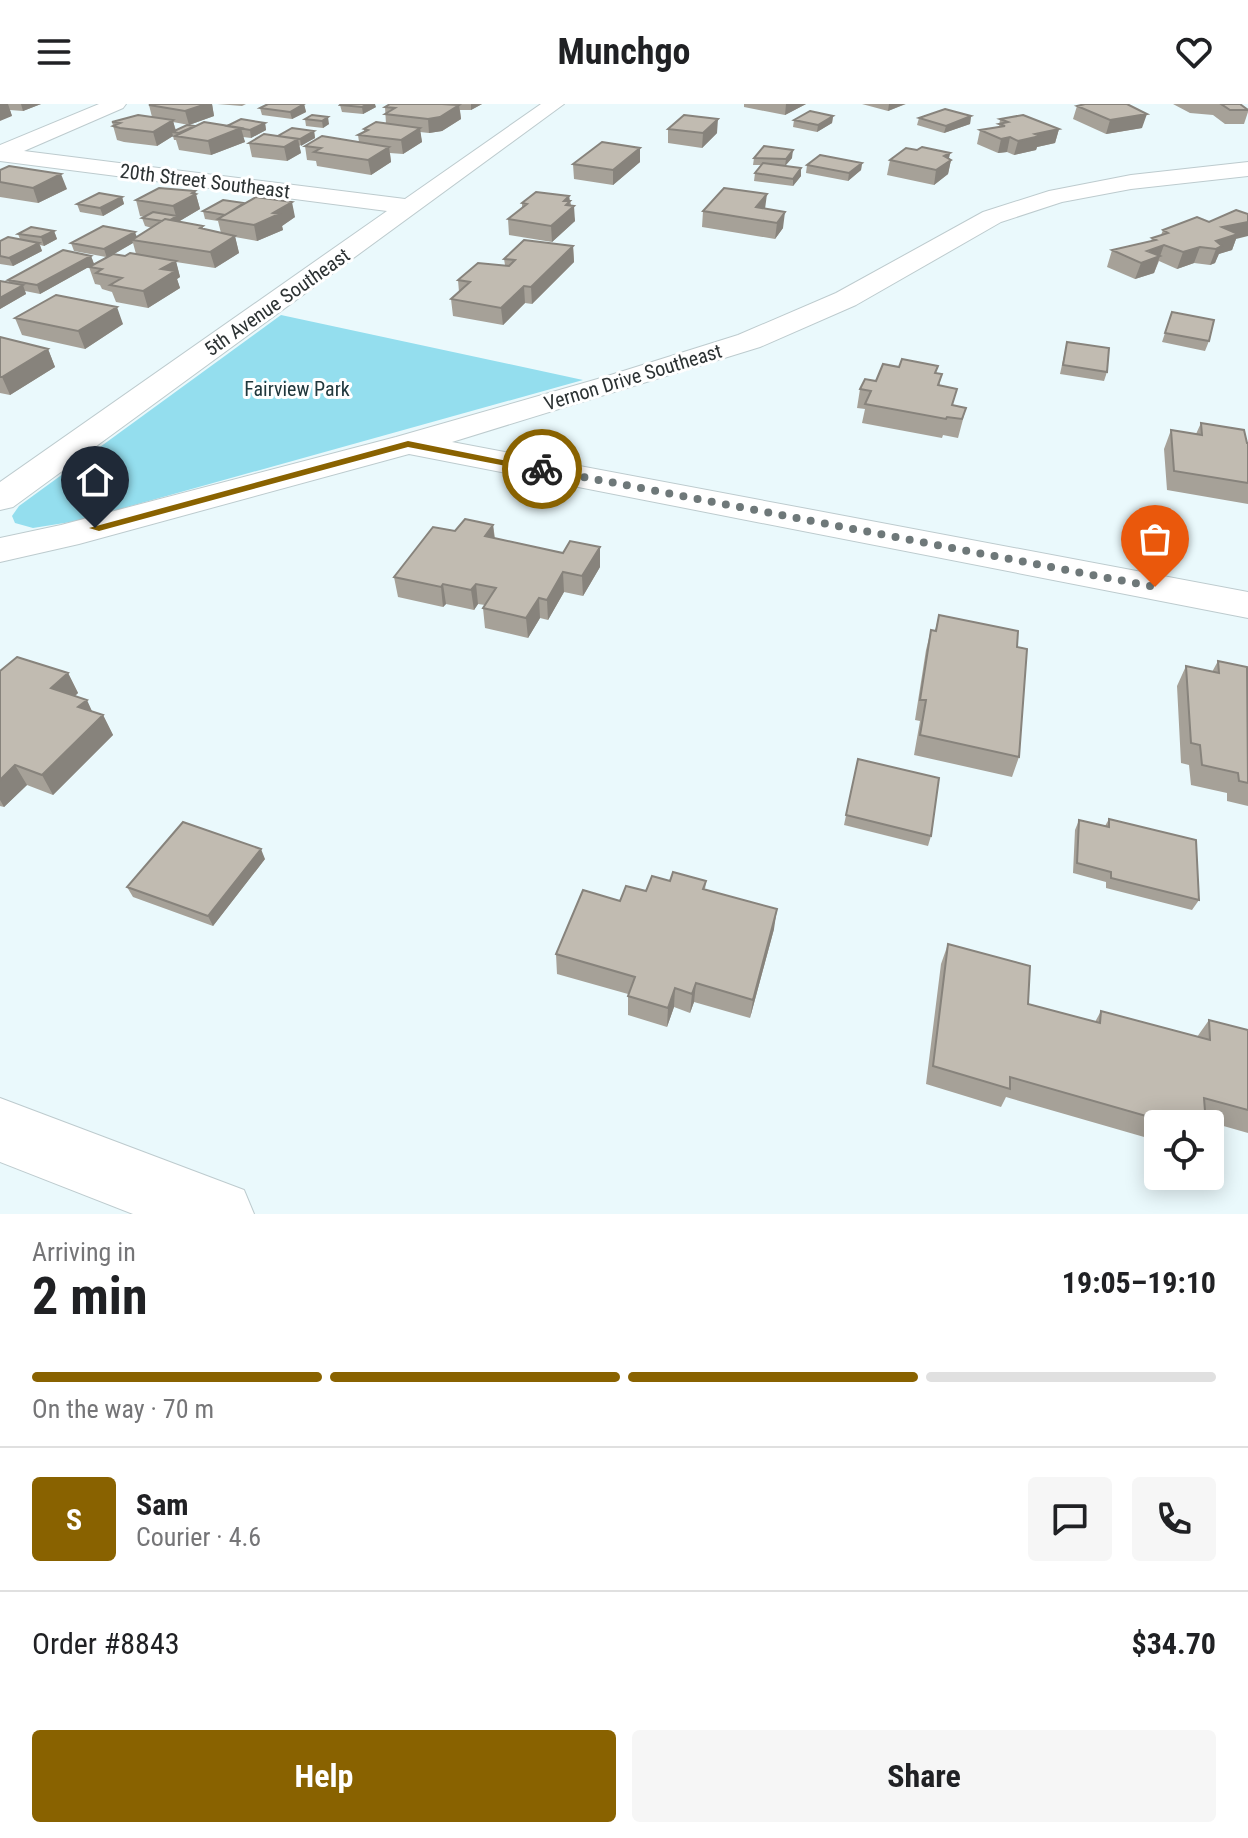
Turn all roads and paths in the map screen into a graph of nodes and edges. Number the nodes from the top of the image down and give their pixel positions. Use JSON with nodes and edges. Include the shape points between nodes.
{"nodes":[{"id":1,"x":116,"y":104,"type":"edge"},
{"id":2,"x":554,"y":104,"type":"edge"},
{"id":3,"x":0,"y":153,"type":"edge"},
{"id":4,"x":1248,"y":169,"type":"edge"},
{"id":5,"x":410,"y":207,"type":"junction"},
{"id":6,"x":408,"y":444,"type":"junction"},
{"id":7,"x":0,"y":499,"type":"edge"},
{"id":8,"x":0,"y":550,"type":"edge"},
{"id":9,"x":1248,"y":605,"type":"edge"},
{"id":10,"x":0,"y":1130,"type":"edge"},
{"id":11,"x":220,"y":1214,"type":"edge"}],
"edges":[{"from":1,"to":3,"type":"street"},
{"from":2,"to":5,"type":"street","name":"5th Avenue Southeast"},
{"from":3,"to":5,"type":"street","name":"20th Street Southeast"},
{"from":4,"to":6,"type":"street","name":"Vernon Drive Southeast","via":[[1131,182],[1057,196],[992,217],[846,299],[749,341]]},
{"from":5,"to":7,"type":"street","name":"5th Avenue Southeast"},
{"from":6,"to":8,"type":"street","name":"Vernon Drive Southeast"},
{"from":6,"to":9,"type":"street"},
{"from":10,"to":11,"type":"street"}]}
